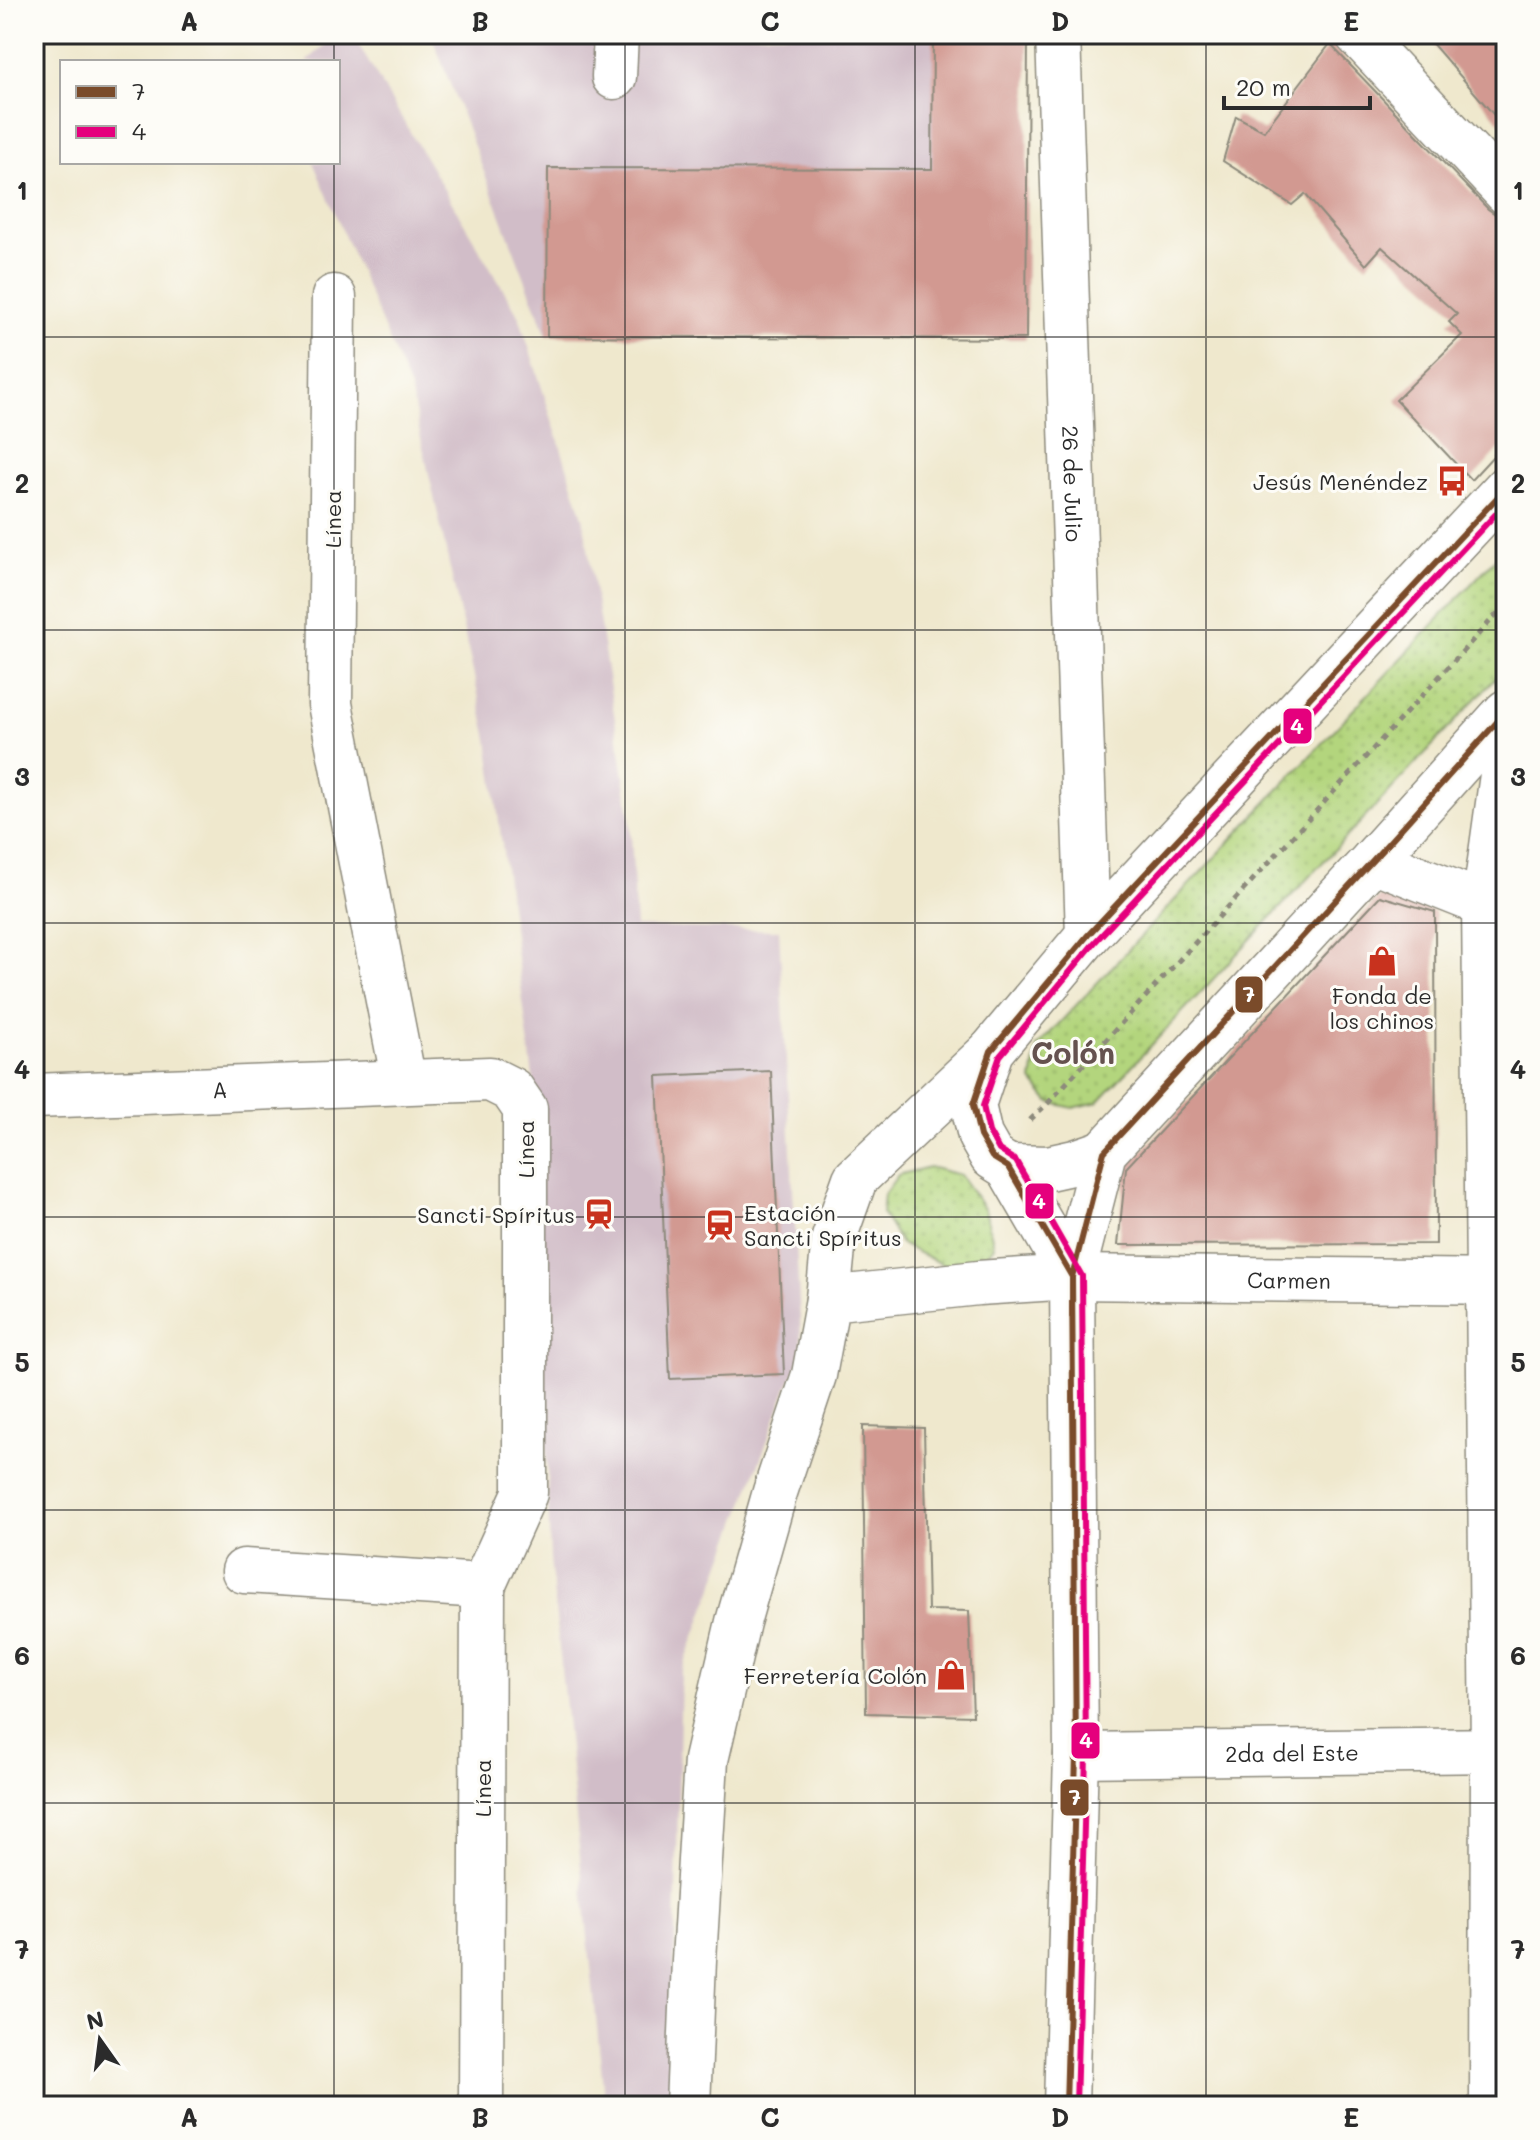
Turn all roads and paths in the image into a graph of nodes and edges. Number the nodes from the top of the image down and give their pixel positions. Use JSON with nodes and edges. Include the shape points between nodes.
{"nodes":[{"id":1,"x":616,"y":34,"type":"edge"},
{"id":2,"x":1058,"y":34,"type":"edge"},
{"id":3,"x":1357,"y":34,"type":"edge"},
{"id":4,"x":614,"y":77,"type":"dead end"},
{"id":5,"x":1506,"y":192,"type":"edge"},
{"id":6,"x":334,"y":297,"type":"dead end"},
{"id":7,"x":1506,"y":488,"type":"edge"},
{"id":8,"x":1506,"y":604,"type":"edge"},
{"id":9,"x":1506,"y":712,"type":"edge"},
{"id":10,"x":1506,"y":746,"type":"edge"},
{"id":11,"x":1373,"y":860,"type":"junction"},
{"id":12,"x":1484,"y":904,"type":"junction"},
{"id":13,"x":1088,"y":935,"type":"junction"},
{"id":14,"x":991,"y":1051,"type":"junction"},
{"id":15,"x":404,"y":1082,"type":"junction"},
{"id":16,"x":34,"y":1096,"type":"edge"},
{"id":17,"x":1104,"y":1152,"type":"junction"},
{"id":18,"x":1000,"y":1162,"type":"junction"},
{"id":19,"x":1072,"y":1277,"type":"junction"},
{"id":20,"x":1497,"y":1282,"type":"edge"},
{"id":21,"x":828,"y":1299,"type":"junction"},
{"id":22,"x":244,"y":1571,"type":"dead end"},
{"id":23,"x":483,"y":1586,"type":"junction"},
{"id":24,"x":1499,"y":1750,"type":"edge"},
{"id":25,"x":1076,"y":1755,"type":"junction"},
{"id":26,"x":481,"y":2106,"type":"edge"},
{"id":27,"x":688,"y":2106,"type":"edge"},
{"id":28,"x":1066,"y":2106,"type":"edge"},
{"id":29,"x":1492,"y":2106,"type":"edge"}],
"edges":[{"from":1,"to":4,"type":"street"},
{"from":2,"to":13,"type":"street","name":"26 de Julio"},
{"from":3,"to":5,"type":"street"},
{"from":6,"to":15,"type":"street","name":"Línea","via":[[330,704]]},
{"from":7,"to":13,"type":"street"},
{"from":8,"to":18,"type":"path","via":[[1049,1102]]},
{"from":9,"to":11,"type":"street"},
{"from":10,"to":12,"type":"street"},
{"from":11,"to":12,"type":"street"},
{"from":11,"to":17,"type":"street"},
{"from":12,"to":20,"type":"street"},
{"from":13,"to":14,"type":"street"},
{"from":14,"to":18,"type":"street","via":[[973,1105],[980,1136]]},
{"from":14,"to":21,"type":"street","via":[[855,1179],[834,1238]]},
{"from":15,"to":16,"type":"street","name":"A"},
{"from":15,"to":23,"type":"street","name":"Línea","via":[[490,1079],[512,1090],[525,1109],[525,1493]]},
{"from":17,"to":18,"type":"street","via":[[1048,1168]]},
{"from":17,"to":19,"type":"street"},
{"from":18,"to":19,"type":"street"},
{"from":19,"to":20,"type":"street","name":"Carmen"},
{"from":19,"to":21,"type":"street","name":"Carmen"},
{"from":19,"to":25,"type":"street"},
{"from":20,"to":24,"type":"street"},
{"from":21,"to":27,"type":"street","via":[[814,1375],[738,1622],[706,1760]]},
{"from":22,"to":23,"type":"street"},
{"from":23,"to":26,"type":"street","name":"Línea"},
{"from":24,"to":25,"type":"street","name":"2da del Este"},
{"from":24,"to":29,"type":"street"},
{"from":25,"to":28,"type":"street"}]}
